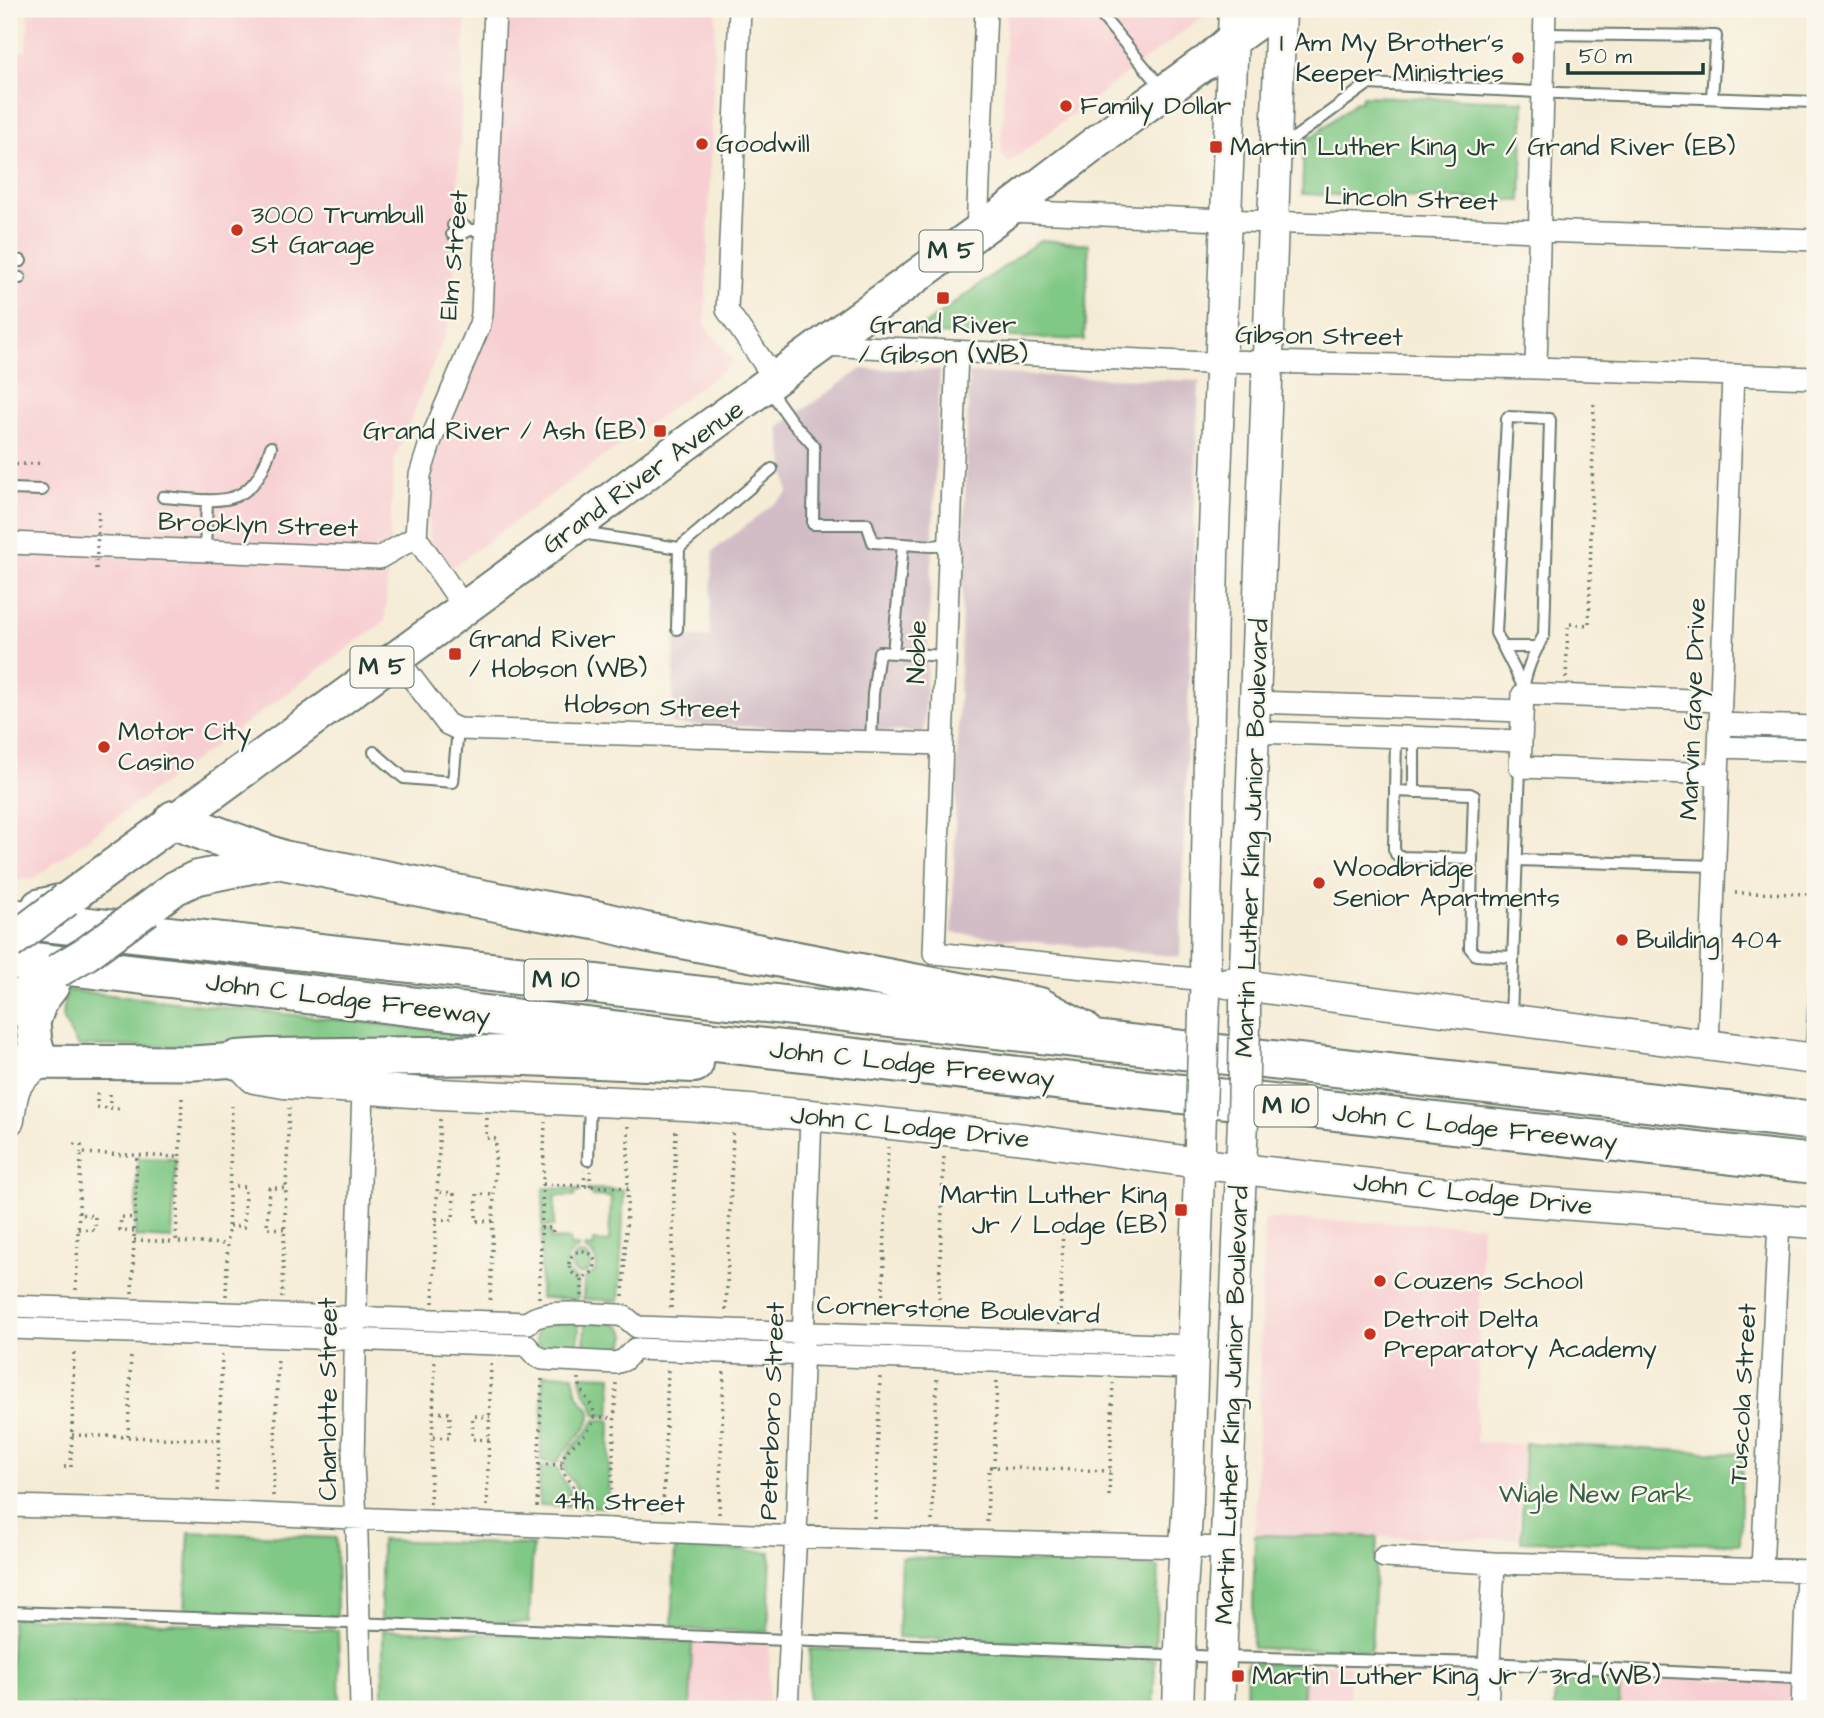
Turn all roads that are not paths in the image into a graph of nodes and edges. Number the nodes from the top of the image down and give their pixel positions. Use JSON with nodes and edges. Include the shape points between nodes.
{"nodes":[{"id":1,"x":495,"y":9,"type":"edge"},
{"id":2,"x":740,"y":9,"type":"edge"},
{"id":3,"x":986,"y":9,"type":"edge"},
{"id":4,"x":1096,"y":9,"type":"edge"},
{"id":5,"x":1276,"y":9,"type":"edge"},
{"id":6,"x":1281,"y":9,"type":"edge"},
{"id":7,"x":1545,"y":9,"type":"edge"},
{"id":8,"x":1233,"y":24,"type":"edge"},
{"id":9,"x":1544,"y":34,"type":"junction"},
{"id":10,"x":1165,"y":92,"type":"junction"},
{"id":11,"x":1543,"y":92,"type":"junction"},
{"id":12,"x":1712,"y":98,"type":"junction"},
{"id":13,"x":1815,"y":102,"type":"edge"},
{"id":14,"x":1276,"y":152,"type":"junction"},
{"id":15,"x":1006,"y":212,"type":"junction"},
{"id":16,"x":1225,"y":220,"type":"junction"},
{"id":17,"x":1273,"y":222,"type":"junction"},
{"id":18,"x":452,"y":230,"type":"dead end"},
{"id":19,"x":478,"y":230,"type":"junction"},
{"id":20,"x":1539,"y":230,"type":"junction"},
{"id":21,"x":977,"y":233,"type":"junction"},
{"id":22,"x":1815,"y":240,"type":"edge"},
{"id":23,"x":21,"y":261,"type":"dead end"},
{"id":24,"x":9,"y":264,"type":"edge"},
{"id":25,"x":822,"y":345,"type":"junction"},
{"id":26,"x":957,"y":352,"type":"junction"},
{"id":27,"x":1220,"y":361,"type":"junction"},
{"id":28,"x":1268,"y":363,"type":"junction"},
{"id":29,"x":1536,"y":368,"type":"junction"},
{"id":30,"x":1733,"y":375,"type":"junction"},
{"id":31,"x":1815,"y":378,"type":"edge"},
{"id":32,"x":771,"y":382,"type":"junction"},
{"id":33,"x":271,"y":447,"type":"dead end"},
{"id":34,"x":772,"y":469,"type":"dead end"},
{"id":35,"x":9,"y":489,"type":"edge"},
{"id":36,"x":43,"y":490,"type":"dead end"},
{"id":37,"x":163,"y":497,"type":"dead end"},
{"id":38,"x":207,"y":500,"type":"junction"},
{"id":39,"x":568,"y":531,"type":"junction"},
{"id":40,"x":416,"y":537,"type":"junction"},
{"id":41,"x":9,"y":543,"type":"edge"},
{"id":42,"x":903,"y":544,"type":"junction"},
{"id":43,"x":949,"y":544,"type":"junction"},
{"id":44,"x":679,"y":548,"type":"junction"},
{"id":45,"x":205,"y":551,"type":"junction"},
{"id":46,"x":1213,"y":556,"type":"junction"},
{"id":47,"x":1261,"y":558,"type":"junction"},
{"id":48,"x":464,"y":607,"type":"junction"},
{"id":49,"x":677,"y":629,"type":"dead end"},
{"id":50,"x":1504,"y":646,"type":"junction"},
{"id":51,"x":1538,"y":647,"type":"junction"},
{"id":52,"x":893,"y":653,"type":"junction"},
{"id":53,"x":945,"y":656,"type":"junction"},
{"id":54,"x":396,"y":657,"type":"junction"},
{"id":55,"x":1523,"y":697,"type":"junction"},
{"id":56,"x":1721,"y":701,"type":"junction"},
{"id":57,"x":1255,"y":702,"type":"junction"},
{"id":58,"x":1720,"y":724,"type":"junction"},
{"id":59,"x":1815,"y":727,"type":"edge"},
{"id":60,"x":458,"y":729,"type":"junction"},
{"id":61,"x":1254,"y":732,"type":"junction"},
{"id":62,"x":1405,"y":737,"type":"junction"},
{"id":63,"x":1521,"y":741,"type":"junction"},
{"id":64,"x":871,"y":742,"type":"junction"},
{"id":65,"x":941,"y":744,"type":"junction"},
{"id":66,"x":1720,"y":747,"type":"junction"},
{"id":67,"x":1815,"y":750,"type":"edge"},
{"id":68,"x":374,"y":752,"type":"dead end"},
{"id":69,"x":1520,"y":767,"type":"junction"},
{"id":70,"x":1718,"y":774,"type":"junction"},
{"id":71,"x":1395,"y":791,"type":"junction"},
{"id":72,"x":1414,"y":792,"type":"junction"},
{"id":73,"x":174,"y":820,"type":"junction"},
{"id":74,"x":1472,"y":859,"type":"junction"},
{"id":75,"x":283,"y":860,"type":"junction"},
{"id":76,"x":1517,"y":860,"type":"junction"},
{"id":77,"x":1715,"y":866,"type":"junction"},
{"id":78,"x":66,"y":900,"type":"junction"},
{"id":79,"x":9,"y":904,"type":"edge"},
{"id":80,"x":9,"y":918,"type":"edge"},
{"id":81,"x":9,"y":943,"type":"edge"},
{"id":82,"x":1513,"y":957,"type":"junction"},
{"id":83,"x":9,"y":959,"type":"edge"},
{"id":84,"x":1206,"y":980,"type":"junction"},
{"id":85,"x":48,"y":981,"type":"junction"},
{"id":86,"x":1245,"y":985,"type":"junction"},
{"id":87,"x":1815,"y":988,"type":"edge"},
{"id":88,"x":9,"y":1010,"type":"edge"},
{"id":89,"x":1511,"y":1020,"type":"junction"},
{"id":90,"x":1103,"y":1041,"type":"junction"},
{"id":91,"x":1708,"y":1045,"type":"junction"},
{"id":92,"x":758,"y":1047,"type":"junction"},
{"id":93,"x":1813,"y":1059,"type":"edge"},
{"id":94,"x":237,"y":1060,"type":"junction"},
{"id":95,"x":9,"y":1062,"type":"edge"},
{"id":96,"x":42,"y":1062,"type":"junction"},
{"id":97,"x":363,"y":1089,"type":"junction"},
{"id":98,"x":590,"y":1101,"type":"junction"},
{"id":99,"x":811,"y":1115,"type":"junction"},
{"id":100,"x":9,"y":1120,"type":"edge"},
{"id":101,"x":1815,"y":1121,"type":"edge"},
{"id":102,"x":587,"y":1160,"type":"dead end"},
{"id":103,"x":1198,"y":1163,"type":"junction"},
{"id":104,"x":1815,"y":1164,"type":"edge"},
{"id":105,"x":1242,"y":1168,"type":"junction"},
{"id":106,"x":1779,"y":1220,"type":"junction"},
{"id":107,"x":1815,"y":1223,"type":"edge"},
{"id":108,"x":9,"y":1306,"type":"edge"},
{"id":109,"x":356,"y":1318,"type":"junction"},
{"id":110,"x":463,"y":1321,"type":"junction"},
{"id":111,"x":528,"y":1323,"type":"junction"},
{"id":112,"x":637,"y":1327,"type":"junction"},
{"id":113,"x":9,"y":1328,"type":"edge"},
{"id":114,"x":356,"y":1339,"type":"junction"},
{"id":115,"x":462,"y":1343,"type":"junction"},
{"id":116,"x":803,"y":1344,"type":"junction"},
{"id":117,"x":526,"y":1345,"type":"junction"},
{"id":118,"x":635,"y":1349,"type":"junction"},
{"id":119,"x":1193,"y":1357,"type":"junction"},
{"id":120,"x":1188,"y":1500,"type":"junction"},
{"id":121,"x":9,"y":1506,"type":"edge"},
{"id":122,"x":1228,"y":1509,"type":"junction"},
{"id":123,"x":356,"y":1519,"type":"junction"},
{"id":124,"x":795,"y":1537,"type":"junction"},
{"id":125,"x":1184,"y":1546,"type":"junction"},
{"id":126,"x":1226,"y":1548,"type":"junction"},
{"id":127,"x":1384,"y":1557,"type":"dead end"},
{"id":128,"x":1494,"y":1563,"type":"junction"},
{"id":129,"x":1762,"y":1569,"type":"junction"},
{"id":130,"x":1811,"y":1571,"type":"edge"},
{"id":131,"x":9,"y":1612,"type":"edge"},
{"id":132,"x":359,"y":1623,"type":"junction"},
{"id":133,"x":790,"y":1639,"type":"junction"},
{"id":134,"x":1179,"y":1656,"type":"junction"},
{"id":135,"x":1222,"y":1657,"type":"junction"},
{"id":136,"x":1488,"y":1663,"type":"junction"},
{"id":137,"x":1809,"y":1679,"type":"edge"},
{"id":138,"x":371,"y":1708,"type":"edge"},
{"id":139,"x":787,"y":1709,"type":"edge"},
{"id":140,"x":1178,"y":1709,"type":"edge"},
{"id":141,"x":1219,"y":1709,"type":"edge"},
{"id":142,"x":1487,"y":1709,"type":"edge"},
{"id":143,"x":1802,"y":1709,"type":"edge"}],
"edges":[{"from":1,"to":19,"type":"street","name":"Elm Street"},
{"from":2,"to":32,"type":"street","via":[[727,310]]},
{"from":3,"to":21,"type":"street"},
{"from":4,"to":10,"type":"lane"},
{"from":5,"to":8,"type":"main road","name":"Grand River Avenue","number":"M 5"},
{"from":6,"to":14,"type":"main road","name":"Martin Luther King Junior Boulevard"},
{"from":7,"to":9,"type":"street"},
{"from":8,"to":10,"type":"main road","name":"Grand River Avenue","number":"M 5","via":[[1208,62]]},
{"from":8,"to":16,"type":"main road","name":"Martin Luther King Junior Boulevard"},
{"from":9,"to":11,"type":"street"},
{"from":9,"to":12,"type":"lane","via":[[1716,36]]},
{"from":10,"to":15,"type":"main road","name":"Grand River Avenue","number":"M 5"},
{"from":11,"to":12,"type":"lane"},
{"from":11,"to":14,"type":"lane","via":[[1368,84]]},
{"from":11,"to":20,"type":"street"},
{"from":12,"to":13,"type":"lane"},
{"from":14,"to":17,"type":"main road","name":"Martin Luther King Junior Boulevard"},
{"from":15,"to":16,"type":"street","name":"Lincoln Street"},
{"from":15,"to":21,"type":"main road","name":"Grand River Avenue","number":"M 5"},
{"from":16,"to":17,"type":"street","name":"Lincoln Street"},
{"from":16,"to":27,"type":"main road","name":"Martin Luther King Junior Boulevard"},
{"from":17,"to":20,"type":"street","name":"Lincoln Street"},
{"from":17,"to":28,"type":"main road","name":"Martin Luther King Junior Boulevard"},
{"from":18,"to":19,"type":"lane","via":[[462,225]]},
{"from":19,"to":40,"type":"street","name":"Elm Street","via":[[480,324],[430,440],[420,475]]},
{"from":20,"to":22,"type":"street","name":"Lincoln Street"},
{"from":20,"to":29,"type":"street"},
{"from":21,"to":25,"type":"main road","name":"Grand River Avenue","number":"M 5"},
{"from":23,"to":24,"type":"lane"},
{"from":25,"to":26,"type":"street","name":"Gibson Street"},
{"from":25,"to":32,"type":"main road","name":"Grand River Avenue","number":"M 5"},
{"from":26,"to":27,"type":"street","name":"Gibson Street"},
{"from":26,"to":43,"type":"street","name":"Noble"},
{"from":27,"to":28,"type":"street","name":"Gibson Street"},
{"from":27,"to":46,"type":"main road","name":"Martin Luther King Junior Boulevard"},
{"from":28,"to":29,"type":"street","name":"Gibson Street"},
{"from":28,"to":47,"type":"main road","name":"Martin Luther King Junior Boulevard"},
{"from":29,"to":30,"type":"street","name":"Gibson Street"},
{"from":30,"to":31,"type":"street","name":"Gibson Street"},
{"from":30,"to":56,"type":"street","name":"Marvin Gaye Drive"},
{"from":32,"to":39,"type":"main road","name":"Grand River Avenue","number":"M 5"},
{"from":32,"to":42,"type":"lane","via":[[792,422],[814,446],[813,524],[867,524],[873,542]]},
{"from":33,"to":38,"type":"lane","via":[[265,467],[244,492],[229,500]]},
{"from":34,"to":44,"type":"lane"},
{"from":35,"to":36,"type":"lane"},
{"from":37,"to":38,"type":"lane"},
{"from":38,"to":45,"type":"lane"},
{"from":39,"to":44,"type":"lane"},
{"from":39,"to":48,"type":"main road","name":"Grand River Avenue","number":"M 5"},
{"from":40,"to":45,"type":"street","name":"Brooklyn Street","via":[[379,558]]},
{"from":40,"to":48,"type":"street"},
{"from":41,"to":45,"type":"street","name":"Brooklyn Street"},
{"from":42,"to":43,"type":"lane"},
{"from":42,"to":52,"type":"lane"},
{"from":43,"to":53,"type":"street","name":"Noble"},
{"from":44,"to":49,"type":"lane"},
{"from":46,"to":47,"type":"main road"},
{"from":46,"to":84,"type":"main road","name":"Martin Luther King Junior Boulevard"},
{"from":47,"to":57,"type":"main road","name":"Martin Luther King Junior Boulevard"},
{"from":48,"to":54,"type":"main road","name":"Grand River Avenue","number":"M 5"},
{"from":50,"to":51,"type":"lane"},
{"from":50,"to":51,"type":"lane","via":[[1496,633],[1508,417],[1550,420],[1544,635]]},
{"from":50,"to":55,"type":"lane"},
{"from":51,"to":55,"type":"lane"},
{"from":52,"to":53,"type":"lane"},
{"from":52,"to":64,"type":"lane","via":[[879,652]]},
{"from":53,"to":65,"type":"street","name":"Noble"},
{"from":54,"to":60,"type":"street","via":[[447,724]]},
{"from":54,"to":73,"type":"main road","name":"Grand River Avenue","number":"M 5"},
{"from":55,"to":56,"type":"street"},
{"from":55,"to":57,"type":"street"},
{"from":55,"to":63,"type":"street"},
{"from":56,"to":58,"type":"street","name":"Marvin Gaye Drive"},
{"from":57,"to":61,"type":"main road","name":"Martin Luther King Junior Boulevard"},
{"from":58,"to":59,"type":"street"},
{"from":58,"to":66,"type":"street","name":"Marvin Gaye Drive"},
{"from":60,"to":64,"type":"street","name":"Hobson Street"},
{"from":60,"to":68,"type":"lane","via":[[453,782],[404,778]]},
{"from":61,"to":62,"type":"street"},
{"from":61,"to":86,"type":"main road","name":"Martin Luther King Junior Boulevard"},
{"from":62,"to":63,"type":"street"},
{"from":62,"to":71,"type":"lane"},
{"from":62,"to":72,"type":"lane"},
{"from":63,"to":69,"type":"street"},
{"from":64,"to":65,"type":"street","name":"Hobson Street"},
{"from":65,"to":84,"type":"street","name":"Noble","via":[[934,953]]},
{"from":66,"to":67,"type":"street"},
{"from":66,"to":70,"type":"street","name":"Marvin Gaye Drive"},
{"from":69,"to":70,"type":"street"},
{"from":69,"to":76,"type":"lane"},
{"from":70,"to":77,"type":"street","name":"Marvin Gaye Drive"},
{"from":71,"to":72,"type":"lane"},
{"from":71,"to":74,"type":"lane","via":[[1396,854]]},
{"from":72,"to":74,"type":"lane","via":[[1474,796]]},
{"from":73,"to":75,"type":"highway"},
{"from":73,"to":78,"type":"main road","name":"Grand River Avenue","number":"M 5"},
{"from":74,"to":82,"type":"lane","via":[[1471,948],[1476,956]]},
{"from":75,"to":85,"type":"main road","bridge":true,"via":[[196,878],[175,888]]},
{"from":75,"to":90,"type":"highway","via":[[1039,1007]]},
{"from":76,"to":77,"type":"lane"},
{"from":76,"to":82,"type":"lane"},
{"from":77,"to":91,"type":"street","name":"Marvin Gaye Drive"},
{"from":78,"to":79,"type":"main road","via":[[37,906]]},
{"from":78,"to":81,"type":"main road","name":"Grand River Avenue","number":"M 5","bridge":true},
{"from":80,"to":90,"type":"highway","name":"John C Lodge Freeway","number":"M 10"},
{"from":82,"to":89,"type":"lane"},
{"from":83,"to":92,"type":"highway","name":"John C Lodge Freeway","number":"M 10"},
{"from":84,"to":86,"type":"main road"},
{"from":84,"to":103,"type":"main road","name":"Martin Luther King Junior Boulevard","bridge":true},
{"from":85,"to":88,"type":"main road"},
{"from":85,"to":96,"type":"main road","via":[[33,1022]]},
{"from":86,"to":89,"type":"main road"},
{"from":86,"to":105,"type":"main road","name":"Martin Luther King Junior Boulevard","bridge":true},
{"from":87,"to":93,"type":"lane"},
{"from":89,"to":91,"type":"main road"},
{"from":90,"to":101,"type":"highway","name":"John C Lodge Freeway","number":"M 10"},
{"from":91,"to":93,"type":"main road"},
{"from":92,"to":94,"type":"highway","via":[[712,1063],[502,1055]]},
{"from":92,"to":104,"type":"highway","name":"John C Lodge Freeway","number":"M 10"},
{"from":94,"to":96,"type":"main road"},
{"from":94,"to":97,"type":"main road","name":"John C Lodge Drive","via":[[254,1078]]},
{"from":95,"to":96,"type":"main road"},
{"from":96,"to":100,"type":"main road","via":[[15,1085]]},
{"from":97,"to":98,"type":"main road","name":"John C Lodge Drive"},
{"from":97,"to":109,"type":"street","name":"Charlotte Street"},
{"from":98,"to":99,"type":"main road","name":"John C Lodge Drive"},
{"from":98,"to":102,"type":"lane"},
{"from":99,"to":103,"type":"main road","name":"John C Lodge Drive"},
{"from":99,"to":116,"type":"street","name":"Peterboro Street"},
{"from":103,"to":105,"type":"main road","name":"John C Lodge Drive"},
{"from":103,"to":119,"type":"main road","name":"Martin Luther King Junior Boulevard"},
{"from":105,"to":106,"type":"main road","name":"John C Lodge Drive","via":[[1508,1200]]},
{"from":105,"to":122,"type":"main road","name":"Martin Luther King Junior Boulevard"},
{"from":106,"to":107,"type":"main road","name":"John C Lodge Drive"},
{"from":106,"to":129,"type":"street","name":"Tuscola Street"},
{"from":108,"to":109,"type":"street","name":"Cornerstone Boulevard"},
{"from":109,"to":110,"type":"street","name":"Cornerstone Boulevard"},
{"from":109,"to":114,"type":"street","name":"Charlotte Street"},
{"from":110,"to":111,"type":"street","name":"Cornerstone Boulevard"},
{"from":110,"to":115,"type":"lane"},
{"from":111,"to":112,"type":"street","name":"Cornerstone Boulevard","via":[[546,1313],[619,1315]]},
{"from":111,"to":117,"type":"street"},
{"from":112,"to":116,"type":"street","name":"Cornerstone Boulevard"},
{"from":112,"to":118,"type":"street"},
{"from":113,"to":114,"type":"street","name":"Cornerstone Boulevard"},
{"from":114,"to":115,"type":"street","name":"Cornerstone Boulevard"},
{"from":114,"to":123,"type":"street","name":"Charlotte Street"},
{"from":115,"to":117,"type":"street","name":"Cornerstone Boulevard"},
{"from":116,"to":118,"type":"street","name":"Cornerstone Boulevard"},
{"from":116,"to":119,"type":"street","name":"Cornerstone Boulevard"},
{"from":116,"to":124,"type":"street","name":"Peterboro Street"},
{"from":117,"to":118,"type":"street","name":"Cornerstone Boulevard","via":[[543,1359],[615,1363]]},
{"from":119,"to":120,"type":"main road","name":"Martin Luther King Junior Boulevard"},
{"from":120,"to":122,"type":"main road","via":[[1208,1520]]},
{"from":120,"to":125,"type":"main road","name":"Martin Luther King Junior Boulevard"},
{"from":121,"to":123,"type":"street","name":"4th Street"},
{"from":122,"to":126,"type":"main road","name":"Martin Luther King Junior Boulevard"},
{"from":123,"to":124,"type":"street","name":"4th Street"},
{"from":123,"to":132,"type":"street","name":"Charlotte Street"},
{"from":124,"to":125,"type":"street","name":"4th Street"},
{"from":124,"to":133,"type":"street","name":"Peterboro Street"},
{"from":125,"to":126,"type":"street","name":"4th Street"},
{"from":125,"to":134,"type":"main road","name":"Martin Luther King Junior Boulevard"},
{"from":126,"to":135,"type":"main road","name":"Martin Luther King Junior Boulevard"},
{"from":127,"to":128,"type":"street"},
{"from":128,"to":129,"type":"street"},
{"from":128,"to":136,"type":"street"},
{"from":129,"to":130,"type":"street"},
{"from":130,"to":137,"type":"street"},
{"from":131,"to":132,"type":"lane"},
{"from":132,"to":133,"type":"lane"},
{"from":132,"to":138,"type":"street","name":"Charlotte Street"},
{"from":133,"to":134,"type":"lane"},
{"from":133,"to":139,"type":"street","name":"Peterboro Street"},
{"from":134,"to":135,"type":"lane"},
{"from":134,"to":140,"type":"main road","name":"Martin Luther King Junior Boulevard"},
{"from":135,"to":136,"type":"lane"},
{"from":135,"to":141,"type":"main road","name":"Martin Luther King Junior Boulevard"},
{"from":136,"to":137,"type":"lane"},
{"from":136,"to":142,"type":"street"},
{"from":137,"to":143,"type":"street"}]}
